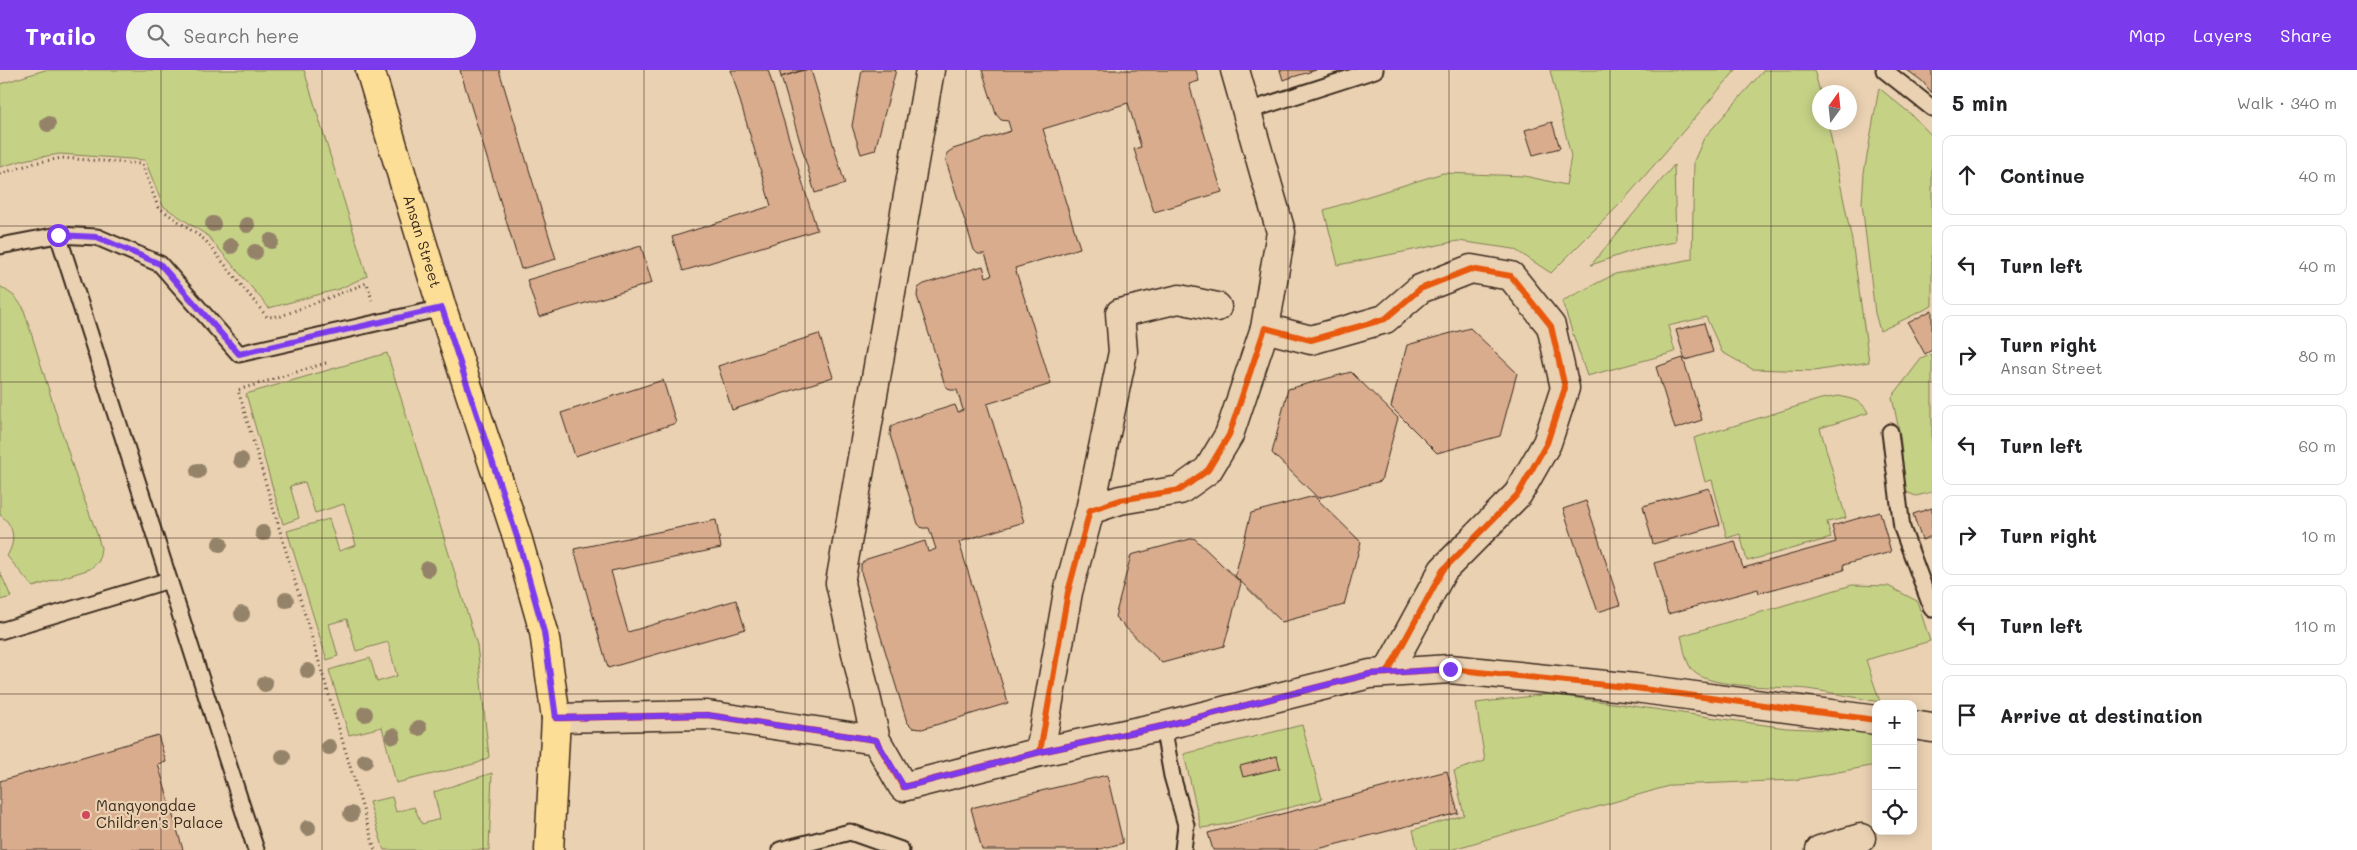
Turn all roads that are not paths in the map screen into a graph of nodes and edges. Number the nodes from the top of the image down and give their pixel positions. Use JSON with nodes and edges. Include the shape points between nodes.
{"nodes":[{"id":1,"x":370,"y":70,"type":"edge"},
{"id":2,"x":930,"y":70,"type":"edge"},
{"id":3,"x":1235,"y":70,"type":"edge"},
{"id":4,"x":1375,"y":70,"type":"edge"},
{"id":5,"x":1884,"y":70,"type":"edge"},
{"id":6,"x":1932,"y":108,"type":"edge"},
{"id":7,"x":1248,"y":111,"type":"junction"},
{"id":8,"x":58,"y":235,"type":"junction"},
{"id":9,"x":0,"y":246,"type":"edge"},
{"id":10,"x":1218,"y":307,"type":"dead end"},
{"id":11,"x":442,"y":308,"type":"junction"},
{"id":12,"x":1266,"y":328,"type":"junction"},
{"id":13,"x":1890,"y":432,"type":"dead end"},
{"id":14,"x":1090,"y":510,"type":"junction"},
{"id":15,"x":168,"y":580,"type":"junction"},
{"id":16,"x":1932,"y":610,"type":"edge"},
{"id":17,"x":0,"y":631,"type":"edge"},
{"id":18,"x":1387,"y":673,"type":"junction"},
{"id":19,"x":556,"y":718,"type":"junction"},
{"id":20,"x":1872,"y":719,"type":"edge"},
{"id":21,"x":1163,"y":726,"type":"junction"},
{"id":22,"x":1917,"y":726,"type":"edge"},
{"id":23,"x":1932,"y":728,"type":"edge"},
{"id":24,"x":876,"y":740,"type":"junction"},
{"id":25,"x":1040,"y":752,"type":"junction"},
{"id":26,"x":1861,"y":838,"type":"dead end"},
{"id":27,"x":256,"y":850,"type":"edge"},
{"id":28,"x":549,"y":850,"type":"edge"},
{"id":29,"x":780,"y":850,"type":"edge"},
{"id":30,"x":901,"y":850,"type":"edge"},
{"id":31,"x":1184,"y":850,"type":"edge"},
{"id":32,"x":1820,"y":850,"type":"edge"}],
"edges":[{"from":1,"to":11,"type":"main road","name":"Ansan Street"},
{"from":2,"to":24,"type":"street","via":[[840,583]]},
{"from":3,"to":7,"type":"street"},
{"from":4,"to":7,"type":"lane"},
{"from":5,"to":6,"type":"lane"},
{"from":7,"to":12,"type":"street","via":[[1281,232]]},
{"from":8,"to":9,"type":"lane"},
{"from":8,"to":11,"type":"lane","via":[[97,237],[160,264],[239,354]]},
{"from":8,"to":15,"type":"lane"},
{"from":10,"to":14,"type":"street","via":[[1179,299],[1120,313],[1124,352]]},
{"from":11,"to":19,"type":"main road","name":"Ansan Street","via":[[518,540],[544,632]]},
{"from":12,"to":14,"type":"street","via":[[1229,435],[1208,470],[1180,490],[1120,500]]},
{"from":12,"to":18,"type":"street","via":[[1311,340],[1385,319],[1420,289],[1471,269],[1511,276],[1551,326],[1565,388],[1547,444],[1518,494],[1443,570]]},
{"from":13,"to":16,"type":"lane","via":[[1902,528]]},
{"from":14,"to":25,"type":"street","via":[[1068,592]]},
{"from":15,"to":17,"type":"lane"},
{"from":15,"to":27,"type":"lane"},
{"from":18,"to":20,"type":"street","via":[[1450,669],[1634,688]]},
{"from":18,"to":21,"type":"street","via":[[1370,674]]},
{"from":19,"to":24,"type":"street","via":[[707,715]]},
{"from":19,"to":28,"type":"main road","name":"Ansan Street"},
{"from":21,"to":25,"type":"street"},
{"from":21,"to":31,"type":"lane","via":[[1172,776],[1186,825]]},
{"from":22,"to":23,"type":"street"},
{"from":24,"to":25,"type":"street","via":[[904,787]]},
{"from":26,"to":32,"type":"street"},
{"from":29,"to":30,"type":"lane","via":[[850,832]]}]}
